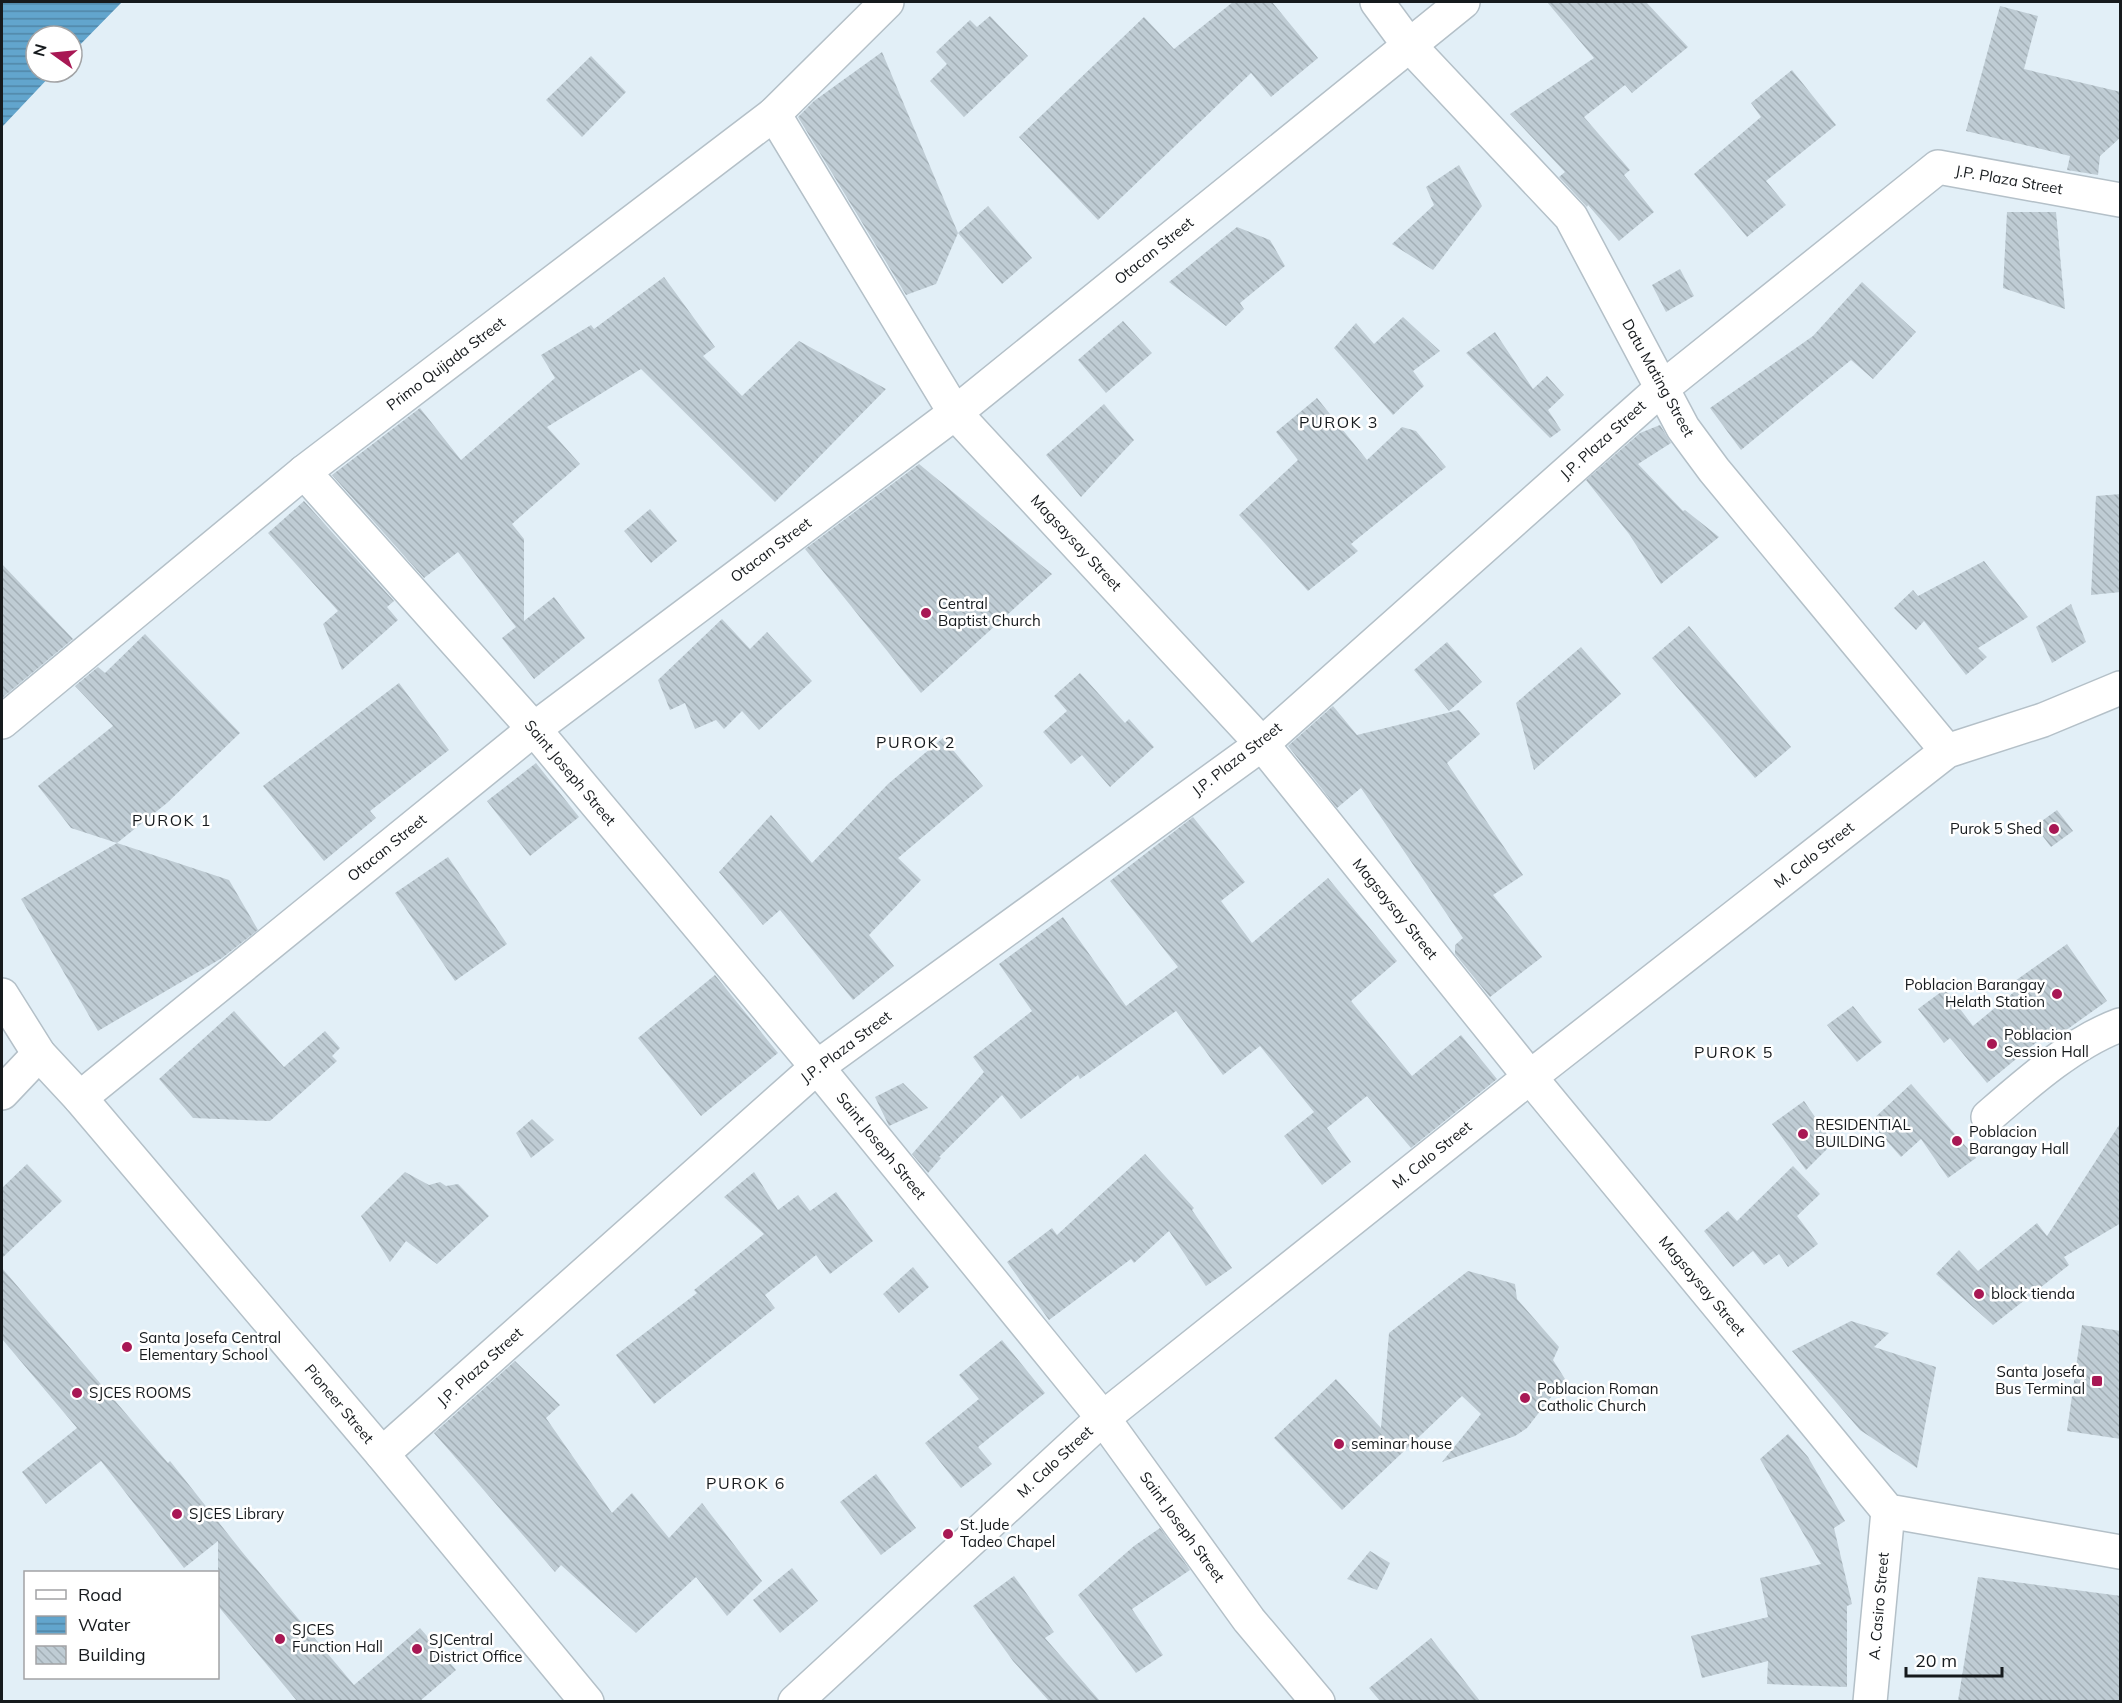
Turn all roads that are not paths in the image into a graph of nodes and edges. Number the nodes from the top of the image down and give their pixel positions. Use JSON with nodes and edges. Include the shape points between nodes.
{"nodes":[{"id":1,"x":887,"y":2,"type":"edge"},
{"id":2,"x":1377,"y":2,"type":"edge"},
{"id":3,"x":1463,"y":2,"type":"edge"},
{"id":4,"x":1408,"y":44,"type":"junction"},
{"id":5,"x":774,"y":114,"type":"junction"},
{"id":6,"x":2121,"y":200,"type":"edge"},
{"id":7,"x":1661,"y":388,"type":"junction"},
{"id":8,"x":954,"y":413,"type":"junction"},
{"id":9,"x":304,"y":472,"type":"junction"},
{"id":10,"x":2121,"y":688,"type":"edge"},
{"id":11,"x":2,"y":722,"type":"edge"},
{"id":12,"x":534,"y":729,"type":"junction"},
{"id":13,"x":1262,"y":744,"type":"junction"},
{"id":14,"x":1947,"y":751,"type":"junction"},
{"id":15,"x":2,"y":995,"type":"edge"},
{"id":16,"x":2121,"y":1025,"type":"edge"},
{"id":17,"x":39,"y":1054,"type":"junction"},
{"id":18,"x":816,"y":1067,"type":"junction"},
{"id":19,"x":1530,"y":1077,"type":"junction"},
{"id":20,"x":2,"y":1093,"type":"edge"},
{"id":21,"x":80,"y":1098,"type":"junction"},
{"id":22,"x":1988,"y":1117,"type":"dead end"},
{"id":23,"x":1103,"y":1418,"type":"junction"},
{"id":24,"x":382,"y":1454,"type":"junction"},
{"id":25,"x":1888,"y":1511,"type":"junction"},
{"id":26,"x":2121,"y":1552,"type":"edge"},
{"id":27,"x":587,"y":1701,"type":"edge"},
{"id":28,"x":795,"y":1701,"type":"edge"},
{"id":29,"x":1318,"y":1701,"type":"edge"},
{"id":30,"x":1870,"y":1701,"type":"edge"}],
"edges":[{"from":1,"to":5,"type":"street","name":"Primo Quijada Street"},
{"from":2,"to":4,"type":"street","name":"Datu Mating Street"},
{"from":3,"to":4,"type":"street","name":"Otacan Street"},
{"from":4,"to":7,"type":"street","name":"Datu Mating Street","via":[[1571,217]]},
{"from":4,"to":8,"type":"street","name":"Otacan Street"},
{"from":5,"to":8,"type":"street","name":"Magsaysay Street"},
{"from":5,"to":9,"type":"street","name":"Primo Quijada Street"},
{"from":6,"to":7,"type":"street","name":"J.P. Plaza Street","via":[[1938,167]]},
{"from":7,"to":13,"type":"street","name":"J.P. Plaza Street"},
{"from":7,"to":14,"type":"street","name":"Datu Mating Street","via":[[1683,428],[1714,470]]},
{"from":8,"to":12,"type":"street","name":"Otacan Street"},
{"from":8,"to":13,"type":"street","name":"Magsaysay Street"},
{"from":9,"to":11,"type":"street","name":"Primo Quijada Street"},
{"from":9,"to":12,"type":"street","name":"Saint Joseph Street"},
{"from":10,"to":14,"type":"street","name":"M. Calo Street","via":[[2043,720]]},
{"from":12,"to":18,"type":"street","name":"Saint Joseph Street"},
{"from":12,"to":21,"type":"street","name":"Otacan Street"},
{"from":13,"to":18,"type":"street","name":"J.P. Plaza Street"},
{"from":13,"to":19,"type":"street","name":"Magsaysay Street"},
{"from":14,"to":19,"type":"street","name":"M. Calo Street"},
{"from":15,"to":17,"type":"street","name":"Pioneer Street"},
{"from":16,"to":22,"type":"street","via":[[2098,1033]]},
{"from":17,"to":20,"type":"street"},
{"from":17,"to":21,"type":"street","name":"Pioneer Street"},
{"from":18,"to":23,"type":"street","name":"Saint Joseph Street"},
{"from":18,"to":24,"type":"street","name":"J.P. Plaza Street"},
{"from":19,"to":23,"type":"street","name":"M. Calo Street"},
{"from":19,"to":25,"type":"street","name":"Magsaysay Street"},
{"from":21,"to":24,"type":"street","name":"Pioneer Street"},
{"from":23,"to":28,"type":"street","name":"M. Calo Street"},
{"from":23,"to":29,"type":"street","name":"Saint Joseph Street","via":[[1249,1620]]},
{"from":24,"to":27,"type":"street","name":"Pioneer Street"},
{"from":25,"to":26,"type":"street"},
{"from":25,"to":30,"type":"street","name":"A. Casiro Street"}]}
